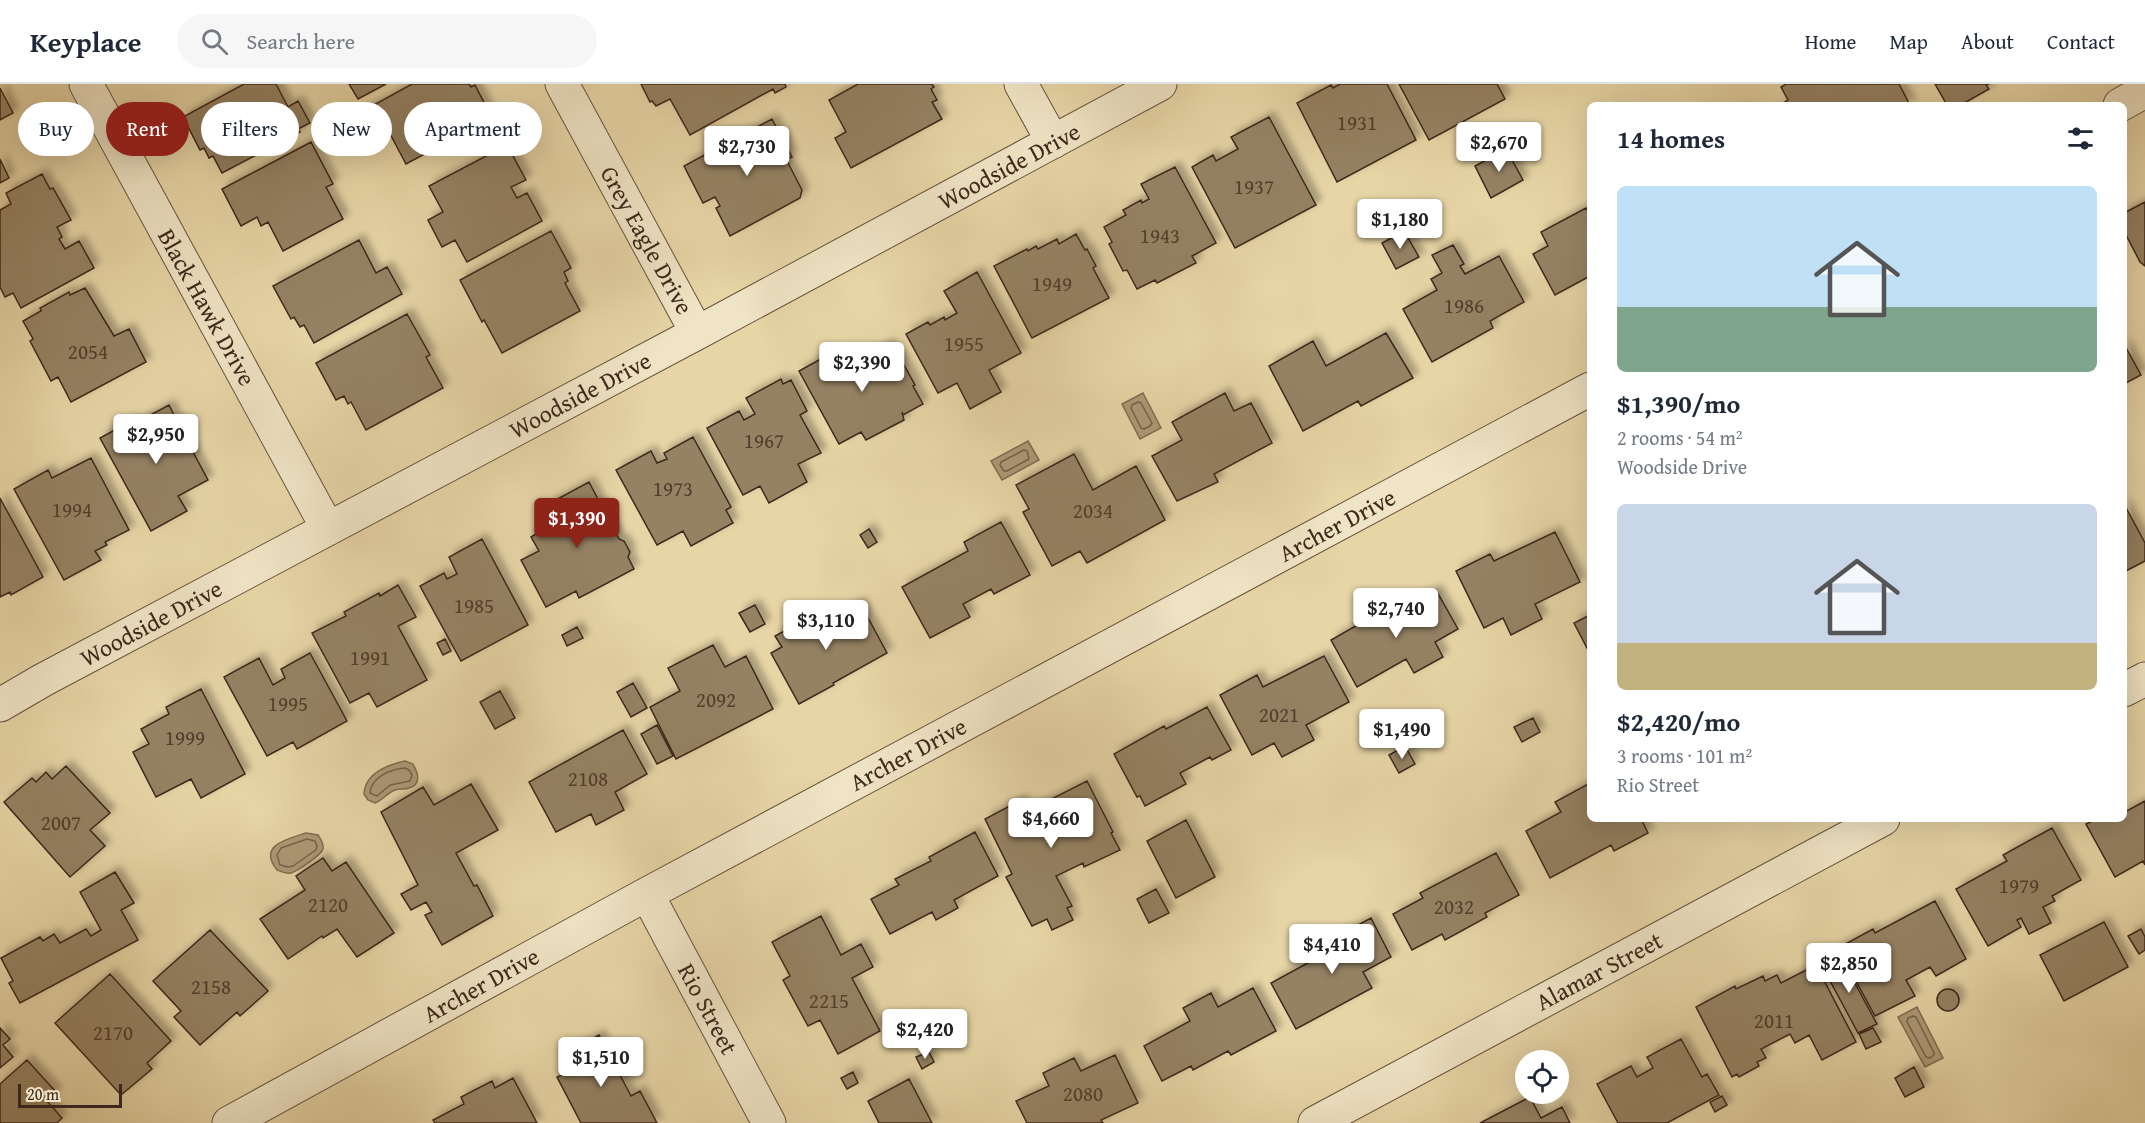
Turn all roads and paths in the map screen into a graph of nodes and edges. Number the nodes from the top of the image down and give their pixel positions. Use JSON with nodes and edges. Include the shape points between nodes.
{"nodes":[{"id":1,"x":86,"y":84,"type":"edge"},
{"id":2,"x":562,"y":84,"type":"edge"},
{"id":3,"x":1022,"y":84,"type":"edge"},
{"id":4,"x":1160,"y":84,"type":"edge"},
{"id":5,"x":2145,"y":91,"type":"edge"},
{"id":6,"x":2125,"y":102,"type":"edge"},
{"id":7,"x":1053,"y":142,"type":"junction"},
{"id":8,"x":697,"y":333,"type":"junction"},
{"id":9,"x":1587,"y":391,"type":"edge"},
{"id":10,"x":328,"y":529,"type":"junction"},
{"id":11,"x":2145,"y":679,"type":"edge"},
{"id":12,"x":2127,"y":688,"type":"edge"},
{"id":13,"x":0,"y":705,"type":"edge"},
{"id":14,"x":1877,"y":822,"type":"edge"},
{"id":15,"x":647,"y":894,"type":"junction"},
{"id":16,"x":229,"y":1123,"type":"edge"},
{"id":17,"x":769,"y":1123,"type":"edge"},
{"id":18,"x":1315,"y":1123,"type":"edge"}],
"edges":[{"from":1,"to":10,"type":"street","name":"Black Hawk Drive"},
{"from":2,"to":8,"type":"street","name":"Grey Eagle Drive"},
{"from":3,"to":7,"type":"street"},
{"from":4,"to":7,"type":"street","name":"Woodside Drive"},
{"from":5,"to":6,"type":"street"},
{"from":7,"to":8,"type":"street","name":"Woodside Drive"},
{"from":8,"to":10,"type":"street","name":"Woodside Drive"},
{"from":9,"to":15,"type":"street","name":"Archer Drive"},
{"from":10,"to":13,"type":"street","name":"Woodside Drive"},
{"from":11,"to":12,"type":"street"},
{"from":14,"to":18,"type":"street","name":"Alamar Street"},
{"from":15,"to":16,"type":"street","name":"Archer Drive"},
{"from":15,"to":17,"type":"street","name":"Rio Street"}]}
